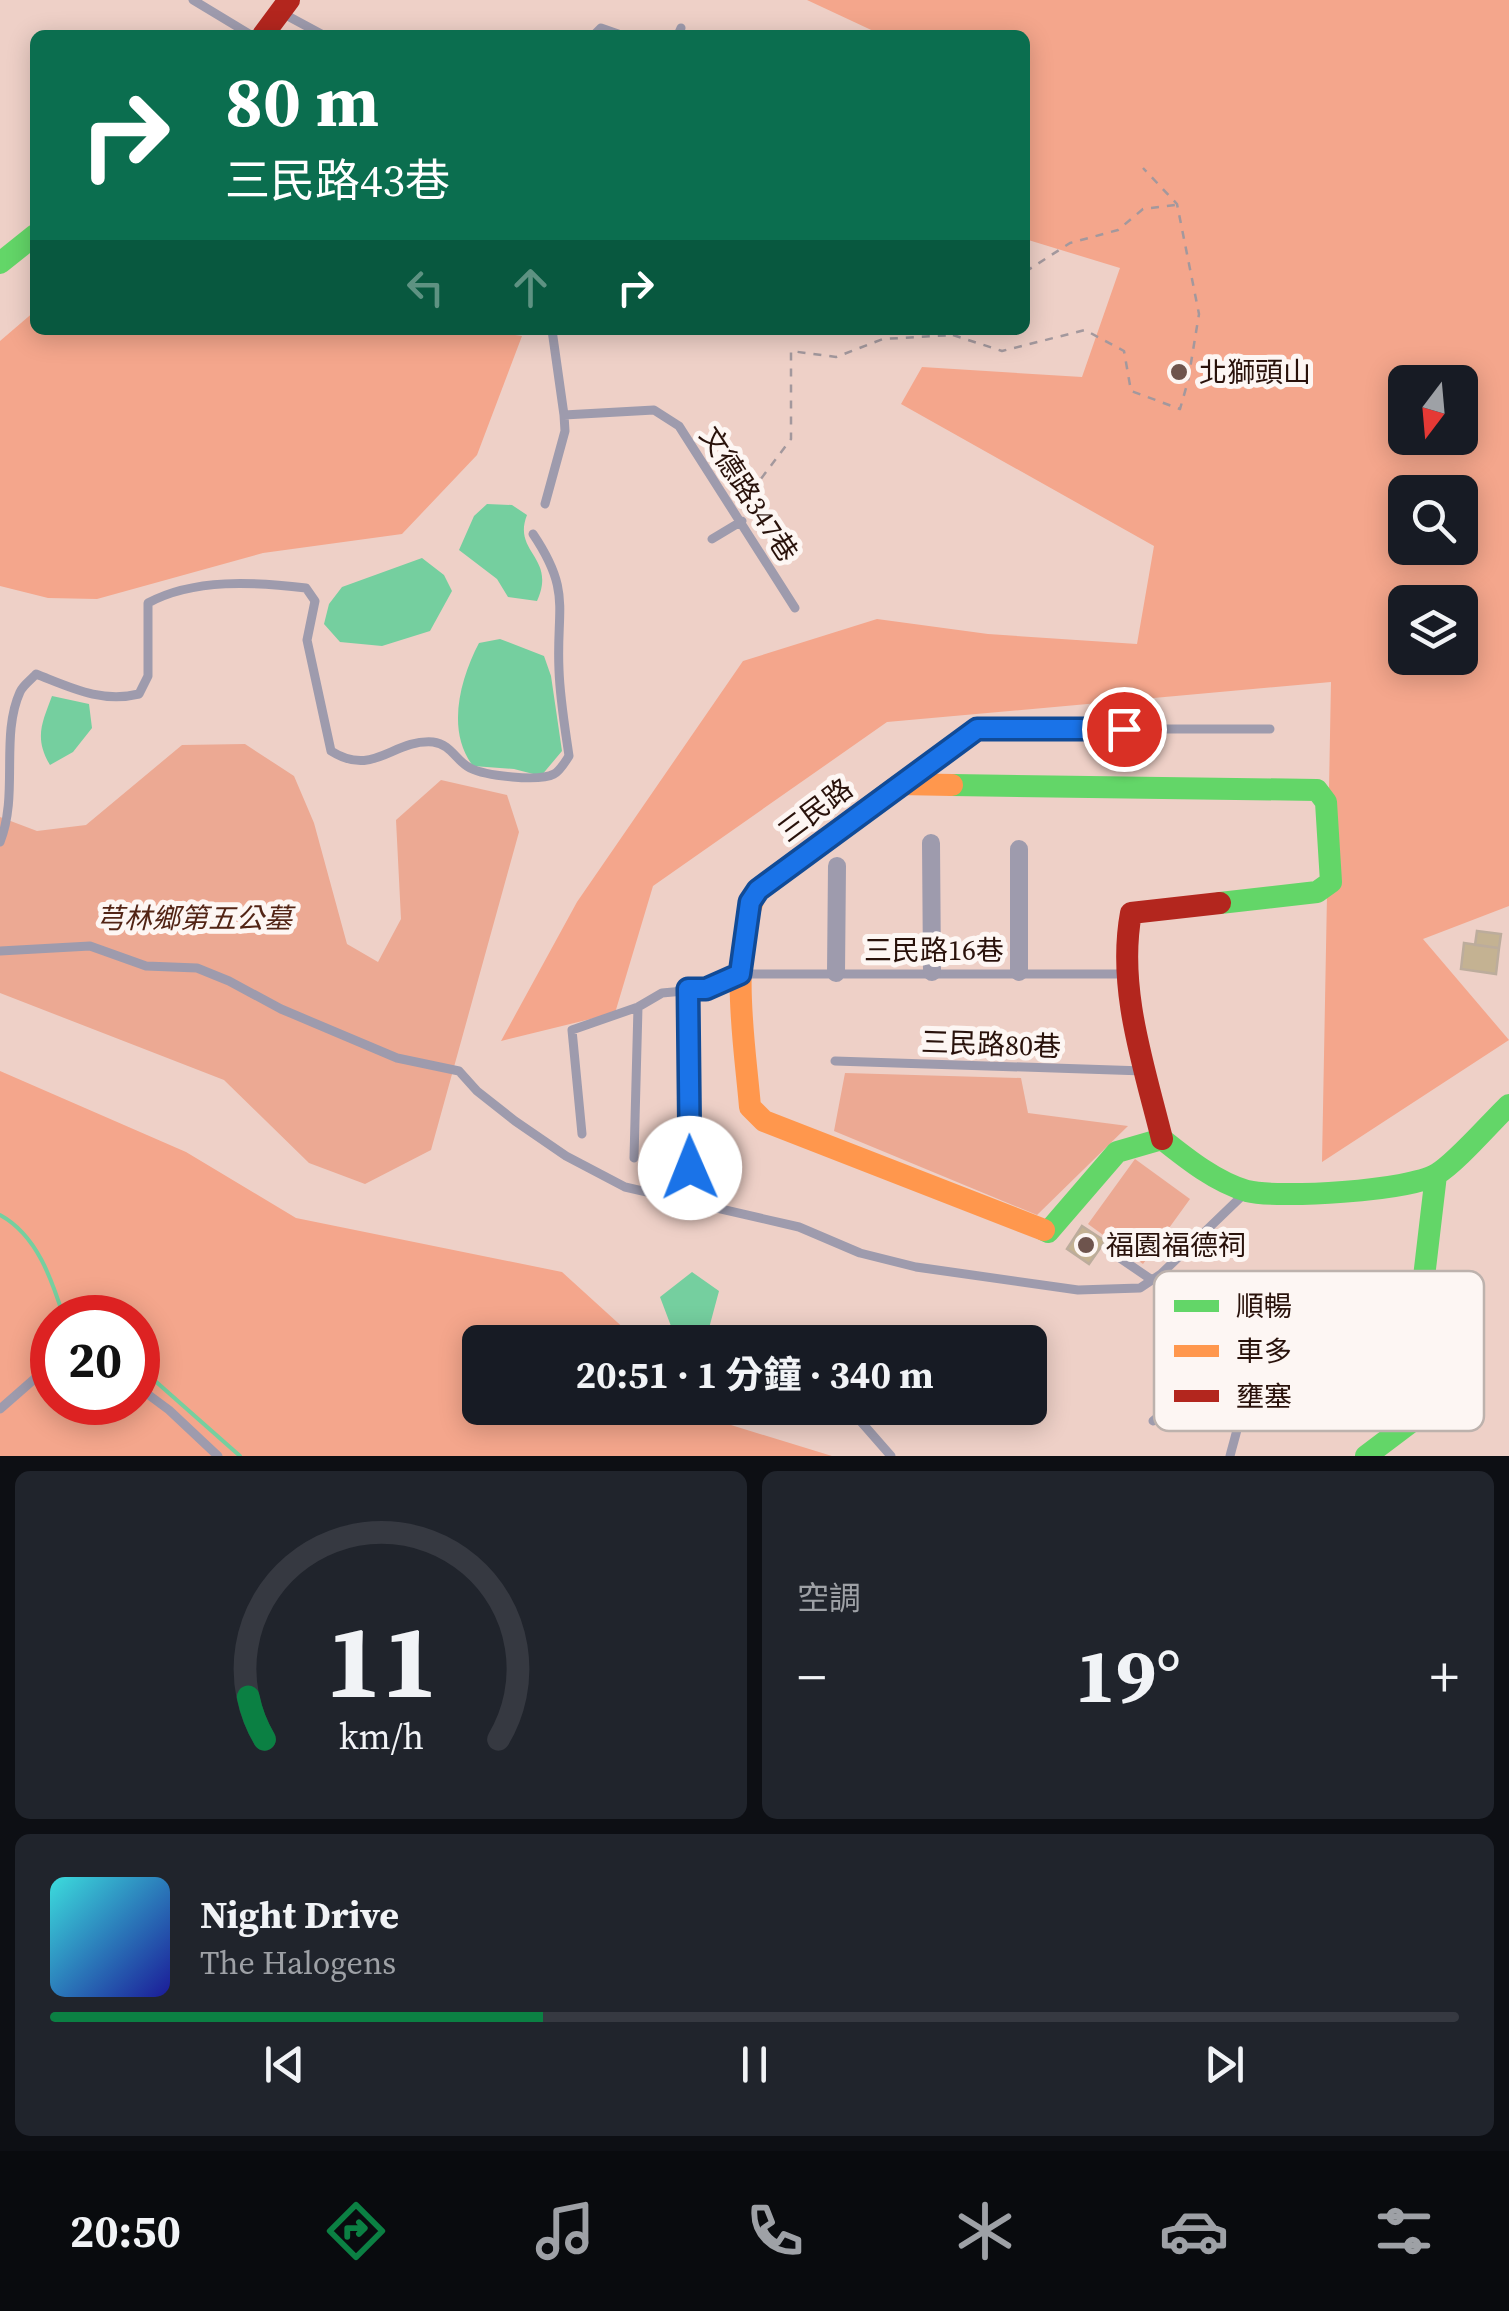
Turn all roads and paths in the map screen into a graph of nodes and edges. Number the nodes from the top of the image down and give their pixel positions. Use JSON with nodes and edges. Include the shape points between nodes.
{"nodes":[{"id":1,"x":194,"y":0,"type":"edge"},
{"id":2,"x":285,"y":6,"type":"edge"},
{"id":3,"x":243,"y":30,"type":"edge"},
{"id":4,"x":267,"y":30,"type":"edge"},
{"id":5,"x":316,"y":30,"type":"edge"},
{"id":6,"x":1142,"y":168,"type":"dead end"},
{"id":7,"x":1177,"y":204,"type":"junction"},
{"id":8,"x":30,"y":239,"type":"edge"},
{"id":9,"x":0,"y":263,"type":"edge"},
{"id":10,"x":1030,"y":269,"type":"edge"},
{"id":11,"x":553,"y":335,"type":"edge"},
{"id":12,"x":953,"y":335,"type":"joint"},
{"id":13,"x":564,"y":415,"type":"junction"},
{"id":14,"x":713,"y":481,"type":"junction"},
{"id":15,"x":544,"y":504,"type":"dead end"},
{"id":16,"x":742,"y":522,"type":"junction"},
{"id":17,"x":533,"y":534,"type":"dead end"},
{"id":18,"x":712,"y":539,"type":"dead end"},
{"id":19,"x":795,"y":608,"type":"dead end"},
{"id":20,"x":1270,"y":729,"type":"dead end"},
{"id":21,"x":900,"y":784,"type":"junction"},
{"id":22,"x":0,"y":842,"type":"edge"},
{"id":23,"x":932,"y":842,"type":"dead end"},
{"id":24,"x":1019,"y":849,"type":"dead end"},
{"id":25,"x":837,"y":866,"type":"dead end"},
{"id":26,"x":0,"y":951,"type":"edge"},
{"id":27,"x":932,"y":972,"type":"junction"},
{"id":28,"x":1020,"y":972,"type":"junction"},
{"id":29,"x":836,"y":973,"type":"junction"},
{"id":30,"x":740,"y":974,"type":"junction"},
{"id":31,"x":1127,"y":974,"type":"junction"},
{"id":32,"x":688,"y":989,"type":"junction"},
{"id":33,"x":638,"y":1007,"type":"junction"},
{"id":34,"x":835,"y":1061,"type":"dead end"},
{"id":35,"x":1146,"y":1072,"type":"junction"},
{"id":36,"x":1509,"y":1105,"type":"edge"},
{"id":37,"x":582,"y":1134,"type":"dead end"},
{"id":38,"x":1162,"y":1139,"type":"junction"},
{"id":39,"x":634,"y":1158,"type":"dead end"},
{"id":40,"x":690,"y":1168,"type":"dead end"},
{"id":41,"x":1436,"y":1175,"type":"junction"},
{"id":42,"x":1248,"y":1190,"type":"junction"},
{"id":43,"x":1112,"y":1252,"type":"dead end"},
{"id":44,"x":1162,"y":1271,"type":"edge"},
{"id":45,"x":1425,"y":1271,"type":"edge"},
{"id":46,"x":1152,"y":1280,"type":"joint"},
{"id":47,"x":30,"y":1383,"type":"edge"},
{"id":48,"x":160,"y":1404,"type":"edge"},
{"id":49,"x":0,"y":1409,"type":"edge"},
{"id":50,"x":864,"y":1425,"type":"edge"},
{"id":51,"x":1234,"y":1431,"type":"edge"},
{"id":52,"x":1400,"y":1431,"type":"edge"},
{"id":53,"x":218,"y":1456,"type":"edge"},
{"id":54,"x":891,"y":1456,"type":"edge"},
{"id":55,"x":1230,"y":1456,"type":"edge"},
{"id":56,"x":1366,"y":1456,"type":"edge"}],
"edges":[{"from":1,"to":3,"type":"lane"},
{"from":2,"to":4,"type":"street"},
{"from":2,"to":5,"type":"lane"},
{"from":6,"to":7,"type":"path"},
{"from":7,"to":10,"type":"path","via":[[1144,209],[1118,230],[1070,244]]},
{"from":7,"to":12,"type":"path","via":[[1200,314],[1180,409],[1131,391],[1124,351],[1085,330],[1002,351]]},
{"from":8,"to":9,"type":"street"},
{"from":11,"to":13,"type":"lane"},
{"from":12,"to":14,"type":"path","via":[[883,339],[836,357],[791,350],[791,439],[760,480]]},
{"from":13,"to":14,"type":"lane","name":"文德路347巷","via":[[654,410],[680,426]]},
{"from":13,"to":15,"type":"lane"},
{"from":14,"to":16,"type":"lane","name":"文德路347巷"},
{"from":16,"to":18,"type":"lane"},
{"from":16,"to":19,"type":"lane","name":"文德路347巷"},
{"from":17,"to":22,"type":"lane","via":[[561,593],[558,668],[569,756],[556,773],[537,779],[472,769],[435,742],[367,762],[346,760],[331,750],[307,640],[315,601],[306,588],[195,587],[148,603],[148,676],[139,694],[104,697],[36,674],[20,691]]},
{"from":20,"to":21,"type":"lane","via":[[977,729]]},
{"from":21,"to":30,"type":"street","name":"三民路","via":[[758,890],[750,902]]},
{"from":21,"to":31,"type":"street","via":[[1318,790],[1326,802],[1331,882],[1317,892],[1131,912],[1124,932]]},
{"from":23,"to":27,"type":"street"},
{"from":24,"to":28,"type":"street"},
{"from":25,"to":29,"type":"street"},
{"from":26,"to":46,"type":"lane","via":[[90,946],[146,966],[197,968],[396,1058],[459,1071],[566,1156],[654,1196],[799,1227],[860,1253],[916,1266],[1078,1290],[1121,1291]]},
{"from":27,"to":28,"type":"lane","name":"三民路16巷"},
{"from":27,"to":29,"type":"lane","name":"三民路16巷"},
{"from":28,"to":31,"type":"lane","name":"三民路16巷"},
{"from":29,"to":30,"type":"lane","name":"三民路16巷"},
{"from":30,"to":32,"type":"lane","name":"三民路16巷"},
{"from":30,"to":38,"type":"street","name":"三民路","via":[[750,1106],[764,1121],[1048,1232],[1117,1152]]},
{"from":31,"to":35,"type":"street"},
{"from":32,"to":33,"type":"lane","name":"三民路16巷","via":[[662,993]]},
{"from":32,"to":40,"type":"lane"},
{"from":33,"to":37,"type":"lane","name":"三民路16巷","via":[[572,1030]]},
{"from":33,"to":39,"type":"lane"},
{"from":34,"to":35,"type":"lane","name":"三民路80巷"},
{"from":35,"to":38,"type":"street"},
{"from":36,"to":41,"type":"street"},
{"from":38,"to":42,"type":"street","via":[[1195,1166]]},
{"from":41,"to":42,"type":"street","via":[[1324,1194]]},
{"from":41,"to":45,"type":"street"},
{"from":42,"to":44,"type":"lane"},
{"from":43,"to":46,"type":"lane"},
{"from":47,"to":49,"type":"lane"},
{"from":48,"to":53,"type":"lane"},
{"from":50,"to":54,"type":"lane"},
{"from":51,"to":55,"type":"lane"},
{"from":52,"to":56,"type":"street"}]}
